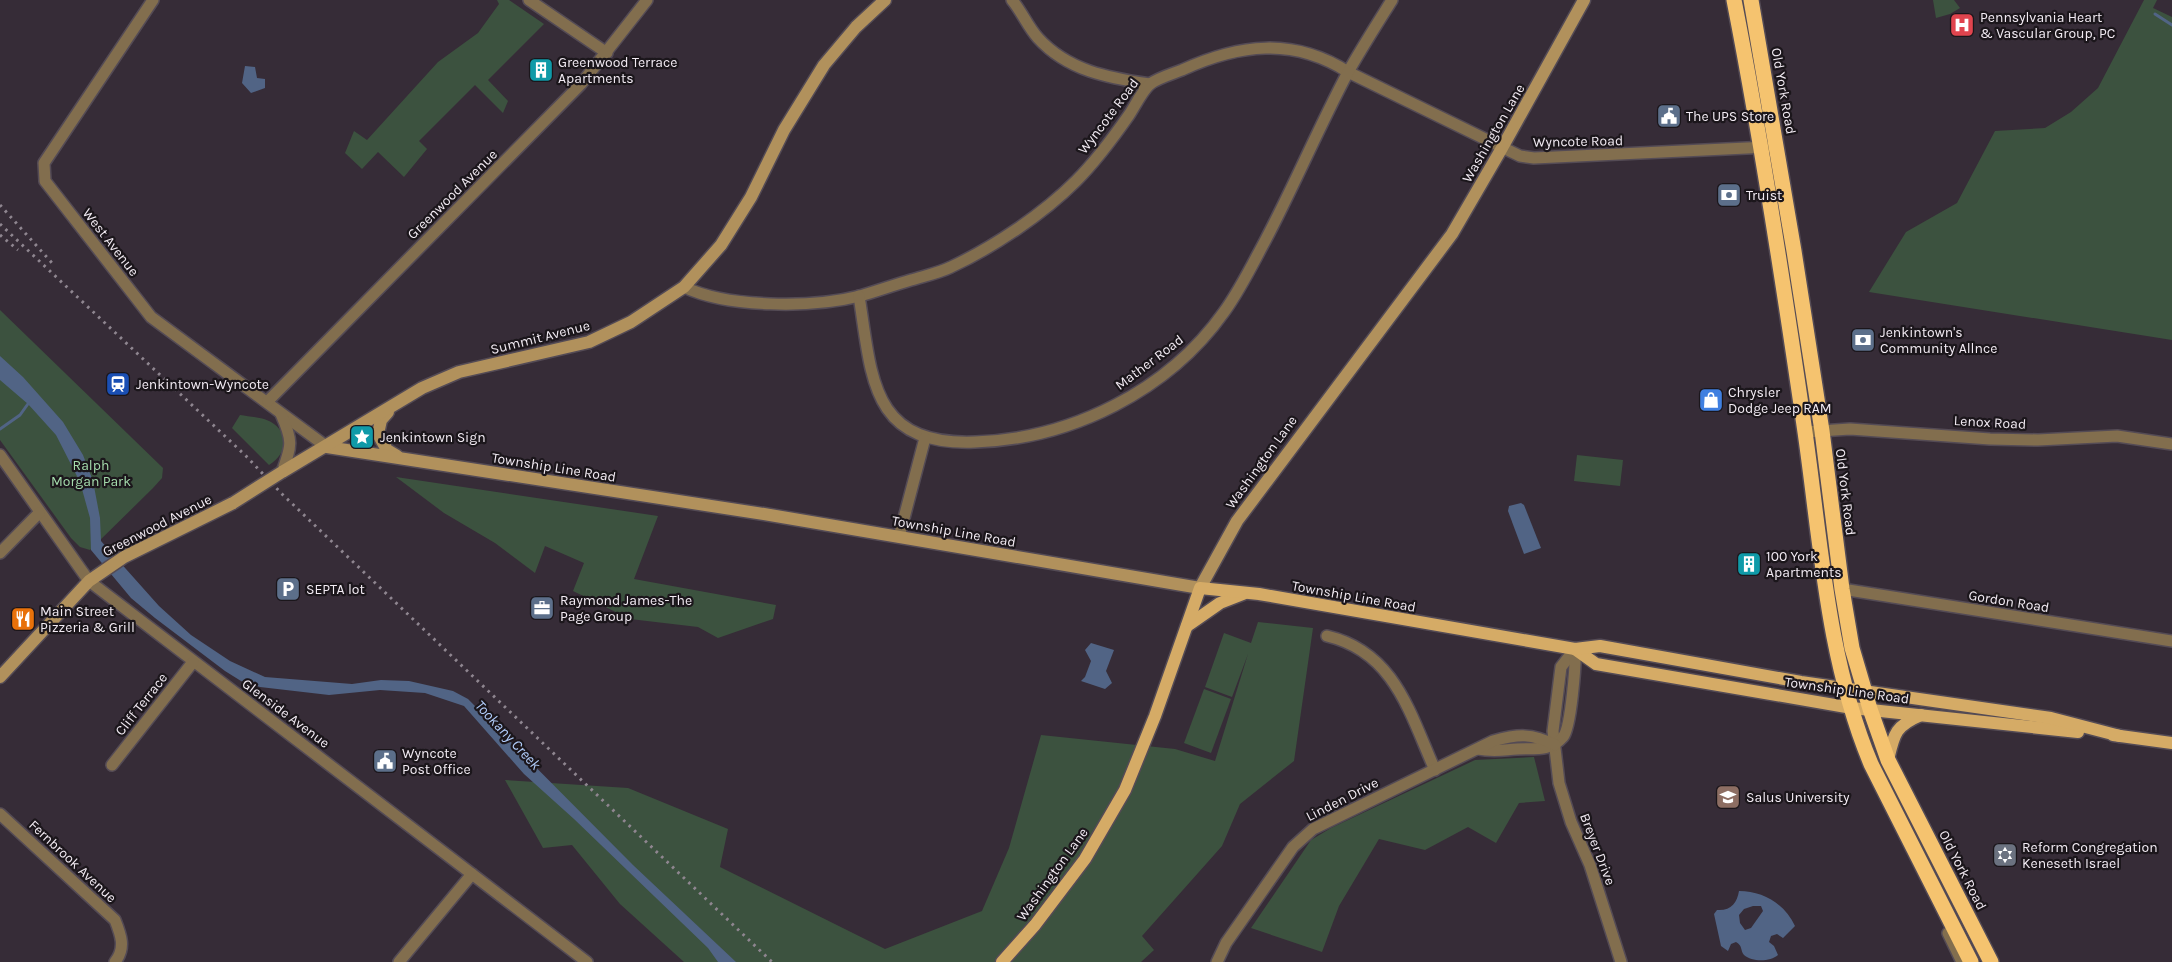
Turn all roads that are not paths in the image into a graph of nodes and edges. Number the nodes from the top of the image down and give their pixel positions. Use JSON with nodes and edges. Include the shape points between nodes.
{"nodes":[{"id":1,"x":153,"y":0,"type":"edge"},
{"id":2,"x":530,"y":0,"type":"edge"},
{"id":3,"x":647,"y":0,"type":"edge"},
{"id":4,"x":885,"y":0,"type":"edge"},
{"id":5,"x":1012,"y":0,"type":"edge"},
{"id":6,"x":1392,"y":0,"type":"edge"},
{"id":7,"x":1584,"y":0,"type":"edge"},
{"id":8,"x":1734,"y":0,"type":"edge"},
{"id":9,"x":1752,"y":0,"type":"edge"},
{"id":10,"x":607,"y":53,"type":"junction"},
{"id":11,"x":1348,"y":72,"type":"junction"},
{"id":12,"x":1150,"y":84,"type":"junction"},
{"id":13,"x":1777,"y":146,"type":"junction"},
{"id":14,"x":1502,"y":148,"type":"junction"},
{"id":15,"x":1761,"y":148,"type":"junction"},
{"id":16,"x":684,"y":287,"type":"junction"},
{"id":17,"x":1800,"y":290,"type":"junction"},
{"id":18,"x":1783,"y":291,"type":"junction"},
{"id":19,"x":859,"y":296,"type":"junction"},
{"id":20,"x":268,"y":402,"type":"junction"},
{"id":21,"x":393,"y":407,"type":"junction"},
{"id":22,"x":281,"y":412,"type":"junction"},
{"id":23,"x":1822,"y":431,"type":"junction"},
{"id":24,"x":1805,"y":432,"type":"junction"},
{"id":25,"x":924,"y":438,"type":"junction"},
{"id":26,"x":2172,"y":444,"type":"edge"},
{"id":27,"x":327,"y":447,"type":"junction"},
{"id":28,"x":0,"y":455,"type":"edge"},
{"id":29,"x":399,"y":457,"type":"junction"},
{"id":30,"x":282,"y":472,"type":"junction"},
{"id":31,"x":39,"y":513,"type":"junction"},
{"id":32,"x":899,"y":536,"type":"junction"},
{"id":33,"x":0,"y":553,"type":"edge"},
{"id":34,"x":89,"y":581,"type":"junction"},
{"id":35,"x":1200,"y":588,"type":"junction"},
{"id":36,"x":1842,"y":589,"type":"junction"},
{"id":37,"x":1245,"y":593,"type":"junction"},
{"id":38,"x":1187,"y":626,"type":"junction"},
{"id":39,"x":1327,"y":636,"type":"dead end"},
{"id":40,"x":2172,"y":641,"type":"edge"},
{"id":41,"x":1575,"y":649,"type":"junction"},
{"id":42,"x":193,"y":662,"type":"junction"},
{"id":43,"x":0,"y":677,"type":"edge"},
{"id":44,"x":1846,"y":688,"type":"junction"},
{"id":45,"x":1866,"y":692,"type":"junction"},
{"id":46,"x":1852,"y":708,"type":"junction"},
{"id":47,"x":1870,"y":709,"type":"junction"},
{"id":48,"x":1921,"y":715,"type":"junction"},
{"id":49,"x":2120,"y":736,"type":"junction"},
{"id":50,"x":2172,"y":743,"type":"edge"},
{"id":51,"x":1555,"y":745,"type":"junction"},
{"id":52,"x":1888,"y":760,"type":"junction"},
{"id":53,"x":112,"y":765,"type":"dead end"},
{"id":54,"x":1435,"y":770,"type":"junction"},
{"id":55,"x":0,"y":814,"type":"edge"},
{"id":56,"x":1925,"y":871,"type":"junction"},
{"id":57,"x":472,"y":874,"type":"junction"},
{"id":58,"x":115,"y":962,"type":"edge"},
{"id":59,"x":400,"y":962,"type":"edge"},
{"id":60,"x":587,"y":962,"type":"edge"},
{"id":61,"x":1002,"y":962,"type":"edge"},
{"id":62,"x":1217,"y":962,"type":"edge"},
{"id":63,"x":1621,"y":962,"type":"edge"},
{"id":64,"x":1962,"y":962,"type":"edge"},
{"id":65,"x":1971,"y":962,"type":"edge"},
{"id":66,"x":1991,"y":962,"type":"edge"}],
"edges":[{"from":1,"to":20,"type":"street","name":"West Avenue","via":[[44,163],[45,181],[151,317]]},
{"from":2,"to":10,"type":"street"},
{"from":3,"to":10,"type":"street","name":"Greenwood Avenue"},
{"from":4,"to":16,"type":"street","name":"Summit Avenue","via":[[856,27],[824,65],[721,245]]},
{"from":5,"to":12,"type":"street","via":[[1038,38],[1065,60],[1087,72]]},
{"from":6,"to":11,"type":"street","name":"Mather Road"},
{"from":7,"to":14,"type":"street","name":"Washington Lane"},
{"from":8,"to":15,"type":"highway"},
{"from":9,"to":13,"type":"highway","name":"Old York Road"},
{"from":10,"to":20,"type":"street","name":"Greenwood Avenue","via":[[581,84]]},
{"from":11,"to":12,"type":"street","name":"Wyncote Road","via":[[1334,62],[1312,54],[1262,48],[1234,51],[1208,59]]},
{"from":11,"to":14,"type":"street","name":"Wyncote Road"},
{"from":11,"to":25,"type":"street","name":"Mather Road","via":[[1245,280],[1223,314],[1177,363],[1136,393],[1068,426],[998,441]]},
{"from":12,"to":19,"type":"street","name":"Wyncote Road","via":[[1095,159],[1041,212],[951,267]]},
{"from":13,"to":15,"type":"street","name":"Wyncote Road"},
{"from":13,"to":17,"type":"highway","name":"Old York Road"},
{"from":14,"to":15,"type":"street","name":"Wyncote Road","via":[[1534,158]]},
{"from":14,"to":35,"type":"street","name":"Washington Lane","via":[[1452,234],[1237,521]]},
{"from":15,"to":18,"type":"highway"},
{"from":16,"to":19,"type":"street","name":"Wyncote Road","via":[[698,294],[766,303]]},
{"from":16,"to":21,"type":"street","name":"Summit Avenue","via":[[631,322],[589,342],[459,372],[422,388]]},
{"from":17,"to":18,"type":"highway"},
{"from":17,"to":23,"type":"highway","name":"Old York Road"},
{"from":18,"to":24,"type":"highway"},
{"from":19,"to":25,"type":"street","name":"Mather Road","via":[[873,379],[880,400],[895,419]]},
{"from":20,"to":22,"type":"street","name":"West Avenue"},
{"from":21,"to":27,"type":"street","name":"Summit Avenue"},
{"from":21,"to":29,"type":"street","via":[[381,420],[378,434],[388,450]]},
{"from":22,"to":27,"type":"street","name":"West Avenue"},
{"from":22,"to":30,"type":"street","via":[[291,440]]},
{"from":23,"to":24,"type":"street","name":"Lenox Road"},
{"from":23,"to":26,"type":"street","name":"Lenox Road","via":[[1868,430],[2038,440],[2117,436]]},
{"from":23,"to":36,"type":"highway","name":"Old York Road"},
{"from":24,"to":44,"type":"highway","via":[[1825,587]]},
{"from":25,"to":32,"type":"street"},
{"from":27,"to":29,"type":"street","name":"Township Line Road"},
{"from":27,"to":30,"type":"street","name":"Greenwood Avenue"},
{"from":28,"to":31,"type":"street","name":"Glenside Avenue"},
{"from":29,"to":32,"type":"street","name":"Township Line Road"},
{"from":30,"to":34,"type":"street","name":"Greenwood Avenue","bridge":true,"via":[[232,503],[124,557]]},
{"from":31,"to":33,"type":"street"},
{"from":31,"to":34,"type":"street","name":"Glenside Avenue"},
{"from":32,"to":35,"type":"street","name":"Township Line Road"},
{"from":34,"to":42,"type":"street","name":"Glenside Avenue"},
{"from":34,"to":43,"type":"street","name":"Greenwood Avenue"},
{"from":35,"to":37,"type":"main road","name":"Township Line Road"},
{"from":35,"to":38,"type":"main road","name":"Washington Lane"},
{"from":36,"to":40,"type":"street","name":"Gordon Road"},
{"from":36,"to":45,"type":"highway","name":"Old York Road","via":[[1852,648]]},
{"from":37,"to":38,"type":"main road","via":[[1220,603]]},
{"from":37,"to":41,"type":"main road","name":"Township Line Road"},
{"from":38,"to":61,"type":"main road","name":"Washington Lane","via":[[1125,790],[1085,859]]},
{"from":39,"to":54,"type":"street","via":[[1357,647],[1387,672]]},
{"from":41,"to":44,"type":"main road","name":"Township Line Road","via":[[1600,646]]},
{"from":41,"to":46,"type":"main road","name":"Township Line Road","via":[[1596,664]]},
{"from":41,"to":51,"type":"street","name":"Breyer Drive","via":[[1561,668],[1553,731]]},
{"from":42,"to":53,"type":"street","name":"Cliff Terrace"},
{"from":42,"to":57,"type":"street","name":"Glenside Avenue"},
{"from":44,"to":45,"type":"main road","name":"Township Line Road"},
{"from":44,"to":46,"type":"highway"},
{"from":45,"to":47,"type":"highway","name":"Old York Road"},
{"from":45,"to":49,"type":"main road","name":"Township Line Road","via":[[2051,718]]},
{"from":46,"to":47,"type":"main road","name":"Township Line Road"},
{"from":46,"to":56,"type":"highway","via":[[1871,764]]},
{"from":47,"to":48,"type":"main road","name":"Township Line Road"},
{"from":47,"to":52,"type":"highway","name":"Old York Road"},
{"from":48,"to":49,"type":"main road","name":"Township Line Road"},
{"from":48,"to":52,"type":"main road","via":[[1908,720],[1894,734]]},
{"from":49,"to":50,"type":"main road","name":"Township Line Road"},
{"from":51,"to":54,"type":"street","name":"Linden Drive","via":[[1538,750],[1496,752],[1478,749]]},
{"from":51,"to":63,"type":"street","name":"Breyer Drive","via":[[1558,783],[1590,865]]},
{"from":52,"to":66,"type":"highway","name":"Old York Road"},
{"from":54,"to":62,"type":"street","name":"Linden Drive","via":[[1324,822],[1301,838],[1226,943]]},
{"from":55,"to":58,"type":"street","name":"Fernbrook Avenue","via":[[115,920],[123,941]]},
{"from":56,"to":64,"type":"street","via":[[1937,910]]},
{"from":56,"to":65,"type":"highway"},
{"from":57,"to":59,"type":"street"},
{"from":57,"to":60,"type":"street","name":"Glenside Avenue"}]}
